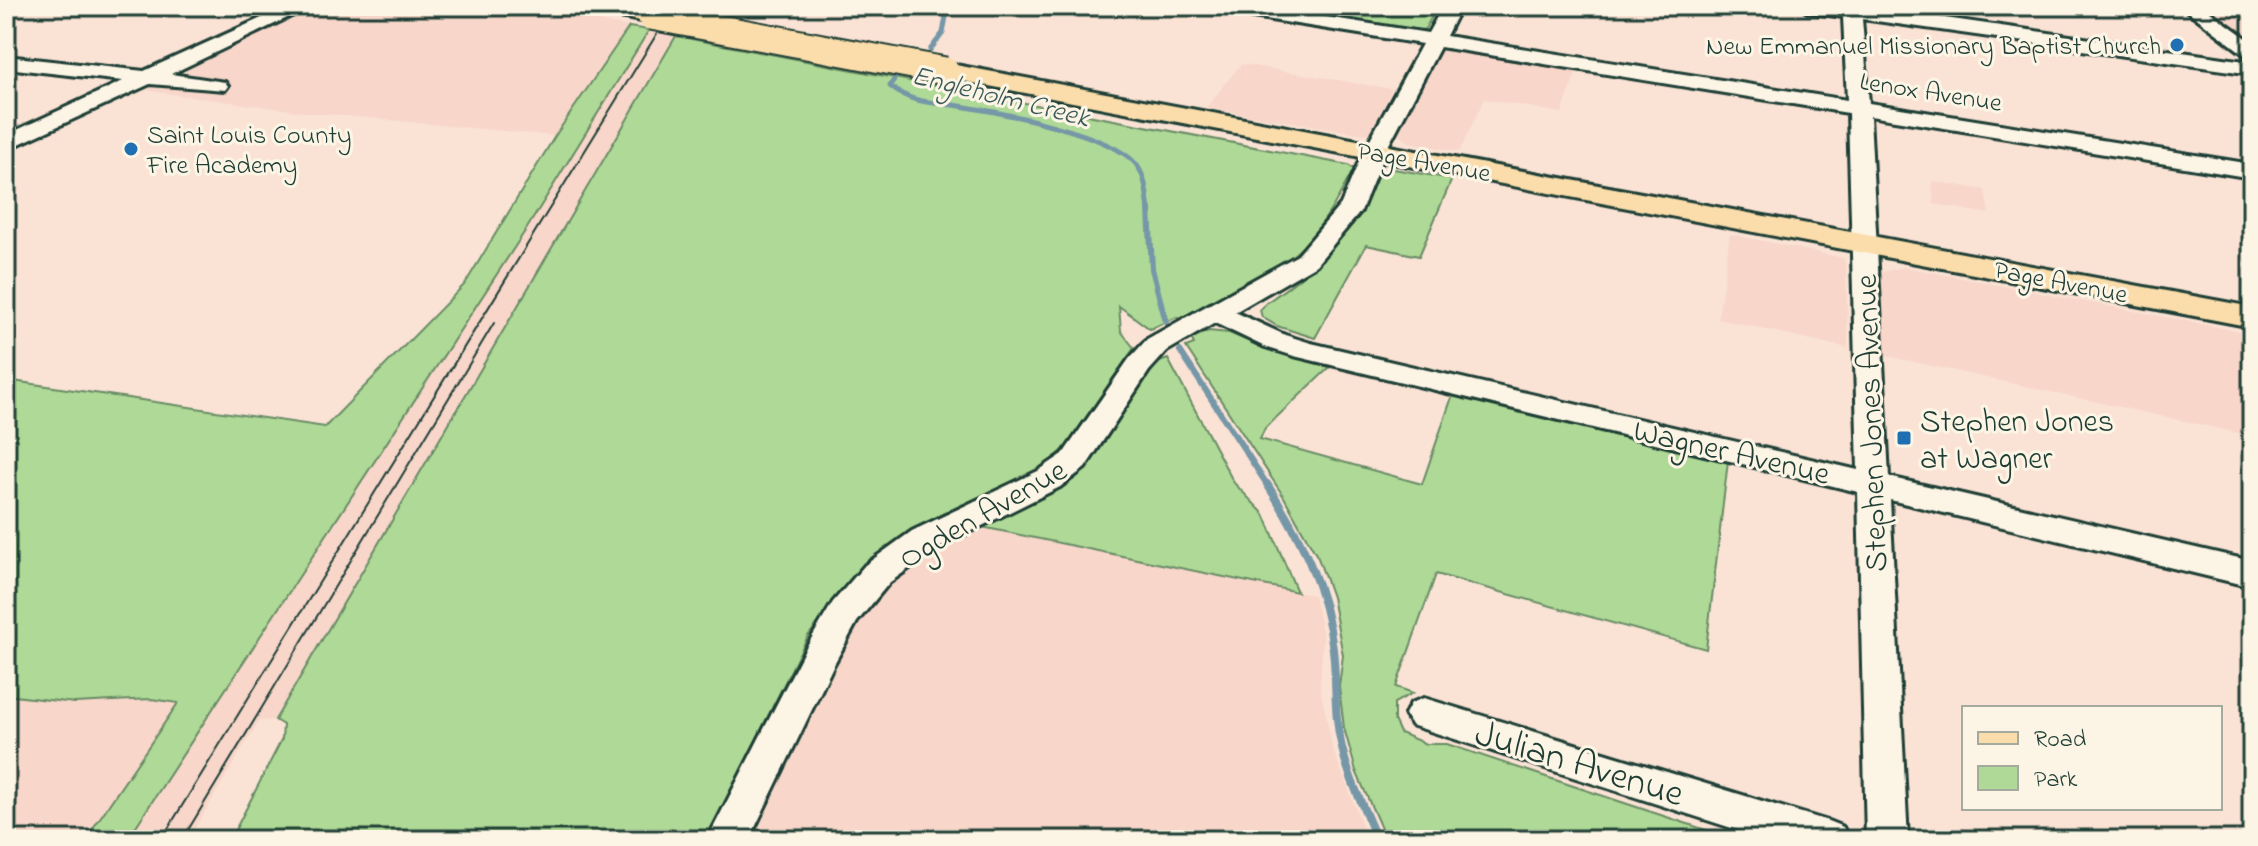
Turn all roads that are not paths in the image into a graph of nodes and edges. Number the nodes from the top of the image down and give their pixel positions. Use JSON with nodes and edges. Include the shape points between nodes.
{"nodes":[{"id":1,"x":303,"y":6,"type":"edge"},
{"id":2,"x":597,"y":6,"type":"edge"},
{"id":3,"x":1221,"y":6,"type":"edge"},
{"id":4,"x":1452,"y":6,"type":"edge"},
{"id":5,"x":1807,"y":6,"type":"edge"},
{"id":6,"x":2190,"y":6,"type":"edge"},
{"id":7,"x":1852,"y":9,"type":"edge"},
{"id":8,"x":1434,"y":40,"type":"junction"},
{"id":9,"x":2243,"y":41,"type":"edge"},
{"id":10,"x":2252,"y":51,"type":"edge"},
{"id":11,"x":6,"y":62,"type":"edge"},
{"id":12,"x":2252,"y":68,"type":"edge"},
{"id":13,"x":145,"y":78,"type":"junction"},
{"id":14,"x":218,"y":86,"type":"dead end"},
{"id":15,"x":1857,"y":108,"type":"junction"},
{"id":16,"x":6,"y":143,"type":"edge"},
{"id":17,"x":1374,"y":152,"type":"junction"},
{"id":18,"x":2252,"y":171,"type":"edge"},
{"id":19,"x":1864,"y":244,"type":"junction"},
{"id":20,"x":1217,"y":314,"type":"junction"},
{"id":21,"x":2252,"y":317,"type":"edge"},
{"id":22,"x":1872,"y":484,"type":"junction"},
{"id":23,"x":2252,"y":574,"type":"edge"},
{"id":24,"x":1424,"y":714,"type":"dead end"},
{"id":25,"x":728,"y":840,"type":"edge"},
{"id":26,"x":1828,"y":840,"type":"edge"},
{"id":27,"x":1887,"y":840,"type":"edge"}],
"edges":[{"from":1,"to":13,"type":"street"},
{"from":2,"to":17,"type":"main road","name":"Page Avenue","bridge":true},
{"from":3,"to":8,"type":"street","name":"Lenox Avenue"},
{"from":4,"to":8,"type":"street","name":"Ogden Avenue"},
{"from":5,"to":7,"type":"street"},
{"from":6,"to":9,"type":"street"},
{"from":7,"to":12,"type":"street"},
{"from":7,"to":15,"type":"street","name":"Stephen Jones Avenue"},
{"from":8,"to":15,"type":"street","name":"Lenox Avenue"},
{"from":8,"to":17,"type":"street","name":"Ogden Avenue"},
{"from":9,"to":10,"type":"street"},
{"from":11,"to":13,"type":"street"},
{"from":13,"to":14,"type":"street"},
{"from":13,"to":16,"type":"street"},
{"from":15,"to":18,"type":"street","name":"Lenox Avenue"},
{"from":15,"to":19,"type":"street","name":"Stephen Jones Avenue"},
{"from":17,"to":19,"type":"main road","name":"Page Avenue"},
{"from":17,"to":20,"type":"street","name":"Ogden Avenue","via":[[1352,206],[1307,260]]},
{"from":19,"to":21,"type":"main road","name":"Page Avenue"},
{"from":19,"to":22,"type":"street","name":"Stephen Jones Avenue"},
{"from":20,"to":22,"type":"street","name":"Wagner Avenue","via":[[1304,350]]},
{"from":20,"to":25,"type":"street","name":"Ogden Avenue","via":[[1147,354],[1074,461],[1049,479],[924,540],[877,574],[845,612],[818,659]]},
{"from":22,"to":23,"type":"street","name":"Wagner Avenue"},
{"from":22,"to":27,"type":"street","name":"Stephen Jones Avenue"},
{"from":24,"to":26,"type":"street","name":"Julian Avenue"}]}
